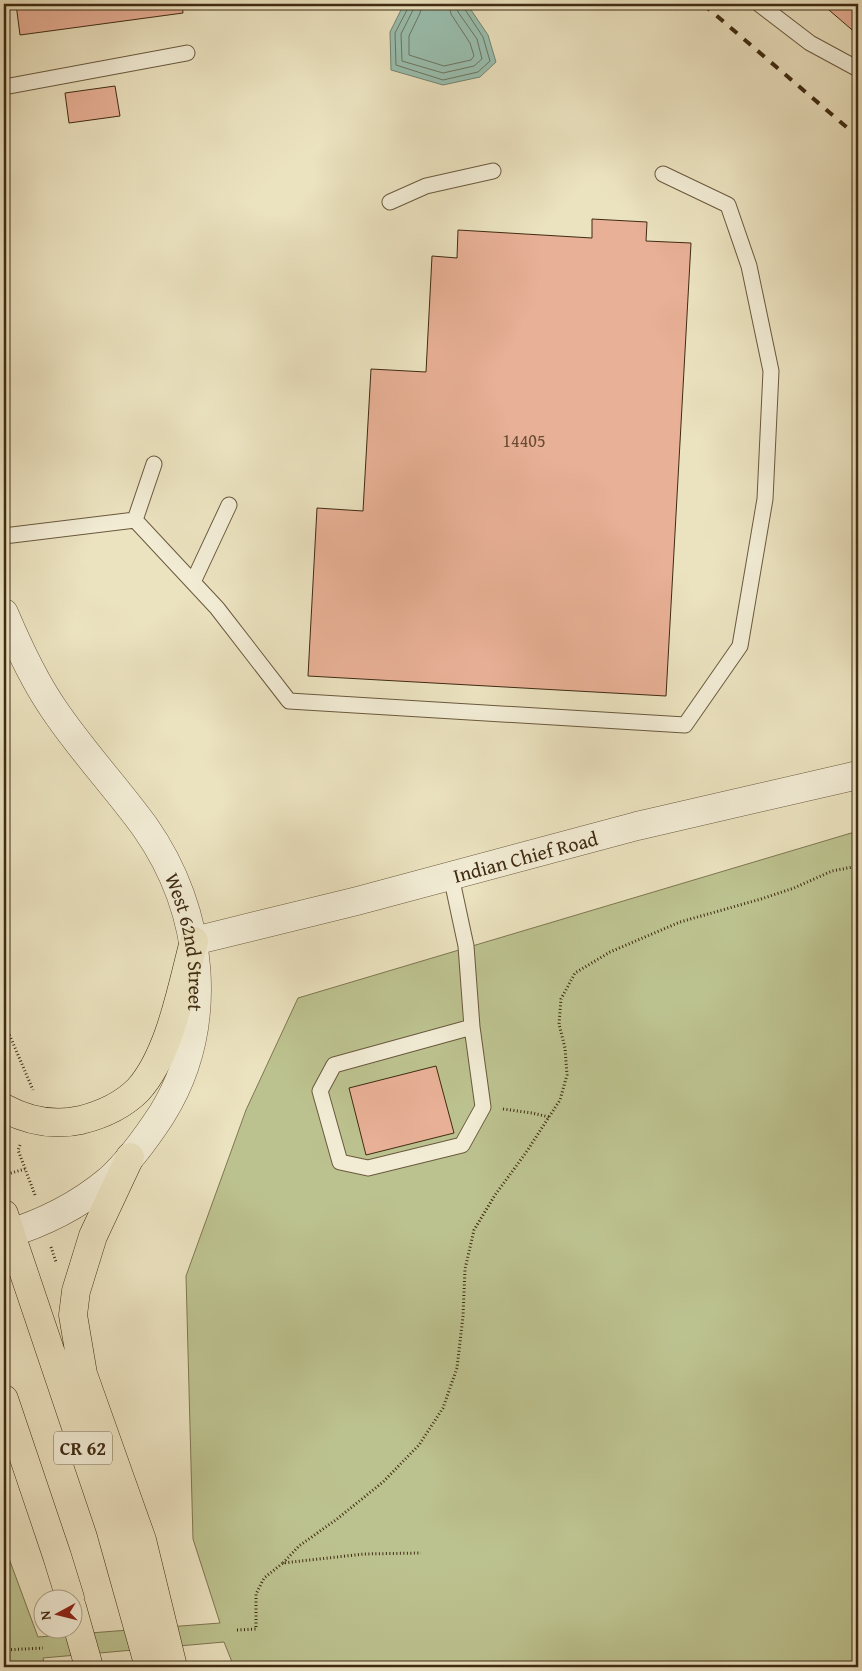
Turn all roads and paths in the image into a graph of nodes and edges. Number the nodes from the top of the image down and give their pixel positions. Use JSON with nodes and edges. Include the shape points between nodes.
{"nodes":[{"id":1,"x":759,"y":4,"type":"edge"},
{"id":2,"x":186,"y":53,"type":"dead end"},
{"id":3,"x":858,"y":70,"type":"edge"},
{"id":4,"x":4,"y":87,"type":"edge"},
{"id":5,"x":493,"y":172,"type":"dead end"},
{"id":6,"x":663,"y":174,"type":"dead end"},
{"id":7,"x":390,"y":202,"type":"dead end"},
{"id":8,"x":154,"y":464,"type":"dead end"},
{"id":9,"x":230,"y":505,"type":"dead end"},
{"id":10,"x":135,"y":520,"type":"junction"},
{"id":11,"x":4,"y":536,"type":"edge"},
{"id":12,"x":193,"y":582,"type":"junction"},
{"id":13,"x":4,"y":613,"type":"edge"},
{"id":14,"x":858,"y":775,"type":"edge"},
{"id":15,"x":858,"y":866,"type":"edge"},
{"id":16,"x":451,"y":876,"type":"junction"},
{"id":17,"x":194,"y":941,"type":"junction"},
{"id":18,"x":4,"y":1022,"type":"edge"},
{"id":19,"x":472,"y":1027,"type":"junction"},
{"id":20,"x":33,"y":1098,"type":"dead end"},
{"id":21,"x":483,"y":1107,"type":"junction"},
{"id":22,"x":4,"y":1108,"type":"edge"},
{"id":23,"x":549,"y":1117,"type":"junction"},
{"id":24,"x":21,"y":1142,"type":"dead end"},
{"id":25,"x":130,"y":1157,"type":"junction"},
{"id":26,"x":25,"y":1169,"type":"junction"},
{"id":27,"x":4,"y":1176,"type":"edge"},
{"id":28,"x":34,"y":1194,"type":"dead end"},
{"id":29,"x":6,"y":1228,"type":"edge"},
{"id":30,"x":4,"y":1399,"type":"edge"},
{"id":31,"x":421,"y":1553,"type":"dead end"},
{"id":32,"x":283,"y":1563,"type":"junction"},
{"id":33,"x":67,"y":1588,"type":"edge"},
{"id":34,"x":237,"y":1630,"type":"dead end"},
{"id":35,"x":81,"y":1638,"type":"edge"},
{"id":36,"x":43,"y":1648,"type":"dead end"},
{"id":37,"x":4,"y":1650,"type":"edge"},
{"id":38,"x":89,"y":1667,"type":"edge"},
{"id":39,"x":149,"y":1667,"type":"edge"},
{"id":40,"x":173,"y":1667,"type":"edge"}],
"edges":[{"from":1,"to":3,"type":"lane","via":[[810,44]]},
{"from":2,"to":4,"type":"lane"},
{"from":5,"to":7,"type":"lane","via":[[426,186]]},
{"from":6,"to":12,"type":"lane","via":[[728,205],[749,266],[770,371],[765,499],[740,646],[685,725],[289,701]]},
{"from":8,"to":10,"type":"lane"},
{"from":9,"to":12,"type":"lane"},
{"from":10,"to":11,"type":"lane"},
{"from":10,"to":12,"type":"lane"},
{"from":13,"to":17,"type":"street","name":"West 62nd Street","via":[[20,652],[53,708],[146,828],[173,874]]},
{"from":14,"to":16,"type":"street","name":"Indian Chief Road","via":[[637,826]]},
{"from":15,"to":23,"type":"path","via":[[832,871],[794,888],[680,922],[610,952],[575,973],[561,999],[559,1024],[567,1075],[560,1100]]},
{"from":16,"to":17,"type":"street","name":"Indian Chief Road"},
{"from":16,"to":19,"type":"lane","via":[[466,946]]},
{"from":17,"to":22,"type":"main road","via":[[167,1038],[154,1067],[137,1090],[95,1117],[71,1122],[28,1119]]},
{"from":17,"to":25,"type":"street","name":"West 62nd Street","via":[[197,986],[195,1023],[189,1050],[167,1105]]},
{"from":18,"to":20,"type":"path","via":[[34,1091]]},
{"from":19,"to":21,"type":"lane"},
{"from":19,"to":21,"type":"lane","via":[[334,1065],[320,1091],[340,1162],[368,1168],[462,1145]]},
{"from":21,"to":23,"type":"path"},
{"from":23,"to":32,"type":"path","via":[[474,1230],[465,1269],[457,1368],[443,1408],[419,1445],[382,1482],[299,1546]]},
{"from":24,"to":26,"type":"path","via":[[18,1150]]},
{"from":25,"to":29,"type":"street","name":"West 62nd Street","via":[[109,1179],[76,1203],[43,1220]]},
{"from":25,"to":40,"type":"main road","via":[[93,1236],[76,1291],[73,1315],[83,1374],[142,1540]]},
{"from":26,"to":27,"type":"path"},
{"from":26,"to":28,"type":"path"},
{"from":29,"to":39,"type":"main road","number":"CR 62","via":[[110,1528]]},
{"from":30,"to":33,"type":"main road","number":"CR 62"},
{"from":31,"to":32,"type":"path","via":[[364,1554]]},
{"from":32,"to":34,"type":"path","via":[[264,1578],[256,1594],[256,1629]]},
{"from":35,"to":38,"type":"main road"},
{"from":36,"to":37,"type":"path"}]}
